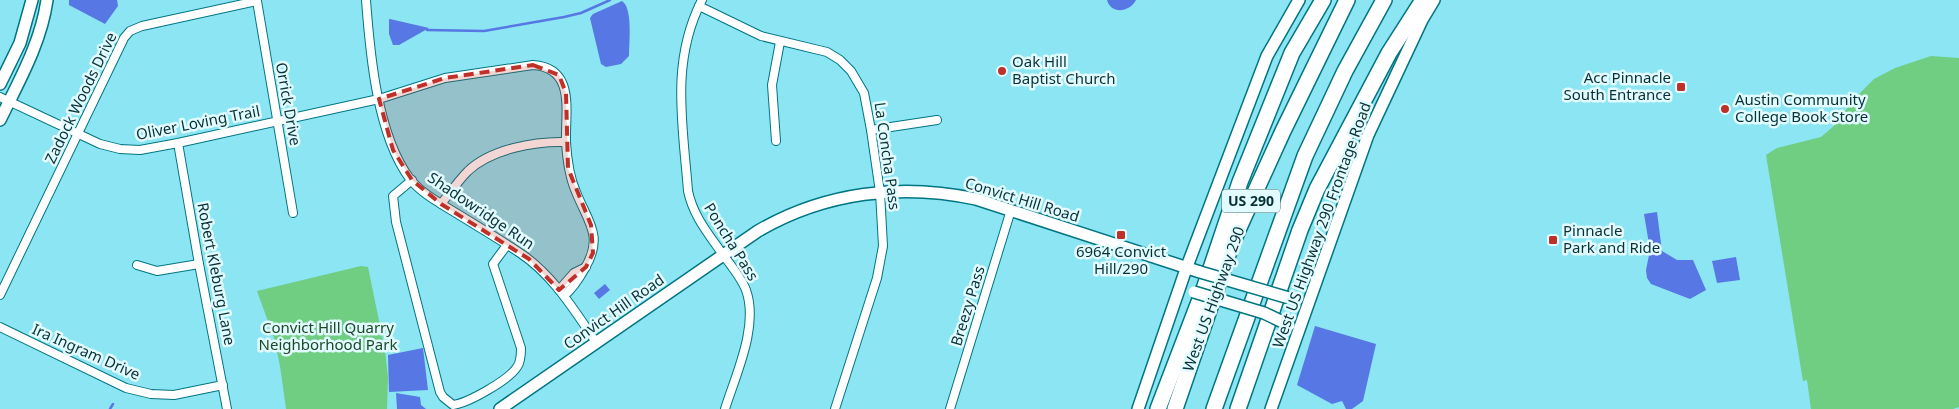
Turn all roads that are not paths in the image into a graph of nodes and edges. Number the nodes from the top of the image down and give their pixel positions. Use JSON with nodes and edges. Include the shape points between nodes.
{"nodes":[{"id":1,"x":32,"y":0,"type":"edge"},
{"id":2,"x":48,"y":0,"type":"edge"},
{"id":3,"x":257,"y":0,"type":"edge"},
{"id":4,"x":366,"y":0,"type":"edge"},
{"id":5,"x":1299,"y":0,"type":"edge"},
{"id":6,"x":1323,"y":0,"type":"edge"},
{"id":7,"x":1346,"y":0,"type":"edge"},
{"id":8,"x":1384,"y":0,"type":"edge"},
{"id":9,"x":1423,"y":0,"type":"edge"},
{"id":10,"x":1434,"y":0,"type":"edge"},
{"id":11,"x":701,"y":3,"type":"edge"},
{"id":12,"x":780,"y":42,"type":"junction"},
{"id":13,"x":0,"y":84,"type":"edge"},
{"id":14,"x":4,"y":99,"type":"edge"},
{"id":15,"x":379,"y":99,"type":"junction"},
{"id":16,"x":0,"y":120,"type":"edge"},
{"id":17,"x":937,"y":120,"type":"dead end"},
{"id":18,"x":277,"y":121,"type":"junction"},
{"id":19,"x":871,"y":130,"type":"junction"},
{"id":20,"x":78,"y":134,"type":"junction"},
{"id":21,"x":776,"y":141,"type":"dead end"},
{"id":22,"x":566,"y":142,"type":"junction"},
{"id":23,"x":178,"y":143,"type":"junction"},
{"id":24,"x":412,"y":180,"type":"junction"},
{"id":25,"x":880,"y":192,"type":"junction"},
{"id":26,"x":441,"y":204,"type":"junction"},
{"id":27,"x":1011,"y":210,"type":"junction"},
{"id":28,"x":293,"y":213,"type":"dead end"},
{"id":29,"x":507,"y":245,"type":"junction"},
{"id":30,"x":723,"y":254,"type":"junction"},
{"id":31,"x":199,"y":264,"type":"junction"},
{"id":32,"x":137,"y":265,"type":"dead end"},
{"id":33,"x":1186,"y":269,"type":"junction"},
{"id":34,"x":1199,"y":291,"type":"junction"},
{"id":35,"x":562,"y":293,"type":"junction"},
{"id":36,"x":0,"y":295,"type":"edge"},
{"id":37,"x":1308,"y":304,"type":"junction"},
{"id":38,"x":1173,"y":306,"type":"junction"},
{"id":39,"x":0,"y":327,"type":"edge"},
{"id":40,"x":596,"y":342,"type":"junction"},
{"id":41,"x":1294,"y":342,"type":"junction"},
{"id":42,"x":223,"y":385,"type":"junction"},
{"id":43,"x":1176,"y":405,"type":"edge"},
{"id":44,"x":228,"y":409,"type":"edge"},
{"id":45,"x":500,"y":409,"type":"edge"},
{"id":46,"x":725,"y":409,"type":"edge"},
{"id":47,"x":835,"y":409,"type":"edge"},
{"id":48,"x":950,"y":409,"type":"edge"},
{"id":49,"x":1138,"y":409,"type":"edge"},
{"id":50,"x":1158,"y":409,"type":"edge"},
{"id":51,"x":1214,"y":409,"type":"edge"},
{"id":52,"x":1238,"y":409,"type":"edge"},
{"id":53,"x":1271,"y":409,"type":"edge"}],
"edges":[{"from":1,"to":13,"type":"main road","via":[[20,43]]},
{"from":2,"to":14,"type":"main road","via":[[32,52]]},
{"from":3,"to":18,"type":"street","name":"Orrick Drive"},
{"from":3,"to":20,"type":"street","name":"Zadock Woods Drive","via":[[147,25],[130,32],[118,49]]},
{"from":4,"to":15,"type":"street","name":"Shadowridge Run"},
{"from":5,"to":33,"type":"main road","via":[[1267,56]]},
{"from":6,"to":34,"type":"highway","via":[[1292,54]]},
{"from":7,"to":43,"type":"highway","name":"West US Highway 290","number":"US 290","via":[[1232,243]]},
{"from":8,"to":51,"type":"highway","number":"US 290","via":[[1345,71],[1305,156]]},
{"from":9,"to":52,"type":"highway","via":[[1389,53],[1317,189]]},
{"from":10,"to":37,"type":"main road","name":"West US Highway 290 Frontage Road","via":[[1368,135]]},
{"from":11,"to":12,"type":"street","name":"La Concha Pass","via":[[754,33]]},
{"from":11,"to":30,"type":"street","name":"Poncha Pass","via":[[687,38],[681,74],[688,192],[695,214]]},
{"from":12,"to":19,"type":"street","name":"La Concha Pass","via":[[820,49],[846,65],[864,93]]},
{"from":12,"to":21,"type":"street","via":[[772,85]]},
{"from":14,"to":16,"type":"main road"},
{"from":14,"to":20,"type":"street","name":"Oliver Loving Trail"},
{"from":15,"to":18,"type":"street","name":"Oliver Loving Trail"},
{"from":15,"to":22,"type":"street","name":"Oliver Loving Trail","via":[[445,78],[543,66],[559,75],[564,83]]},
{"from":15,"to":24,"type":"street","name":"Shadowridge Run","via":[[393,150]]},
{"from":17,"to":19,"type":"street"},
{"from":18,"to":23,"type":"street","name":"Oliver Loving Trail"},
{"from":18,"to":28,"type":"street","name":"Orrick Drive"},
{"from":19,"to":25,"type":"street","name":"La Concha Pass"},
{"from":20,"to":23,"type":"street","name":"Oliver Loving Trail","via":[[120,149],[140,150]]},
{"from":20,"to":36,"type":"street","name":"Zadock Woods Drive"},
{"from":22,"to":26,"type":"street","via":[[528,144],[484,159],[465,174]]},
{"from":22,"to":35,"type":"street","name":"Oliver Loving Trail","via":[[568,168],[595,240],[594,253],[586,267],[575,284]]},
{"from":23,"to":31,"type":"street","name":"Robert Kleburg Lane"},
{"from":24,"to":26,"type":"street","name":"Shadowridge Run"},
{"from":24,"to":29,"type":"street","via":[[393,196],[396,222],[440,392],[453,405],[490,388],[511,373],[520,361],[521,348],[493,264]]},
{"from":25,"to":27,"type":"main road","name":"Convict Hill Road","via":[[945,192]]},
{"from":25,"to":30,"type":"main road","name":"Convict Hill Road","via":[[793,213],[758,230]]},
{"from":25,"to":47,"type":"street","name":"La Concha Pass","via":[[884,232],[881,260]]},
{"from":26,"to":29,"type":"street","name":"Shadowridge Run"},
{"from":27,"to":33,"type":"main road","name":"Convict Hill Road"},
{"from":27,"to":48,"type":"street","name":"Breezy Pass"},
{"from":29,"to":35,"type":"street","name":"Shadowridge Run","via":[[539,268]]},
{"from":30,"to":40,"type":"main road","name":"Convict Hill Road"},
{"from":30,"to":46,"type":"street","name":"Poncha Pass","via":[[745,288],[750,308],[750,328]]},
{"from":31,"to":32,"type":"street","via":[[156,271]]},
{"from":31,"to":42,"type":"street","name":"Robert Kleburg Lane"},
{"from":33,"to":37,"type":"main road","name":"Convict Hill Road","bridge":true},
{"from":33,"to":38,"type":"main road"},
{"from":34,"to":38,"type":"main road","via":[[1181,298]]},
{"from":34,"to":41,"type":"main road","bridge":true,"via":[[1264,312],[1290,325]]},
{"from":34,"to":43,"type":"highway"},
{"from":34,"to":50,"type":"highway"},
{"from":35,"to":40,"type":"street","name":"Shadowridge Run"},
{"from":37,"to":41,"type":"main road","name":"West US Highway 290 Frontage Road"},
{"from":38,"to":49,"type":"main road"},
{"from":39,"to":42,"type":"street","name":"Ira Ingram Drive","via":[[126,388],[174,395]]},
{"from":40,"to":45,"type":"main road","name":"Convict Hill Road"},
{"from":41,"to":53,"type":"main road","name":"West US Highway 290 Frontage Road"},
{"from":42,"to":44,"type":"street","name":"Robert Kleburg Lane"}]}
